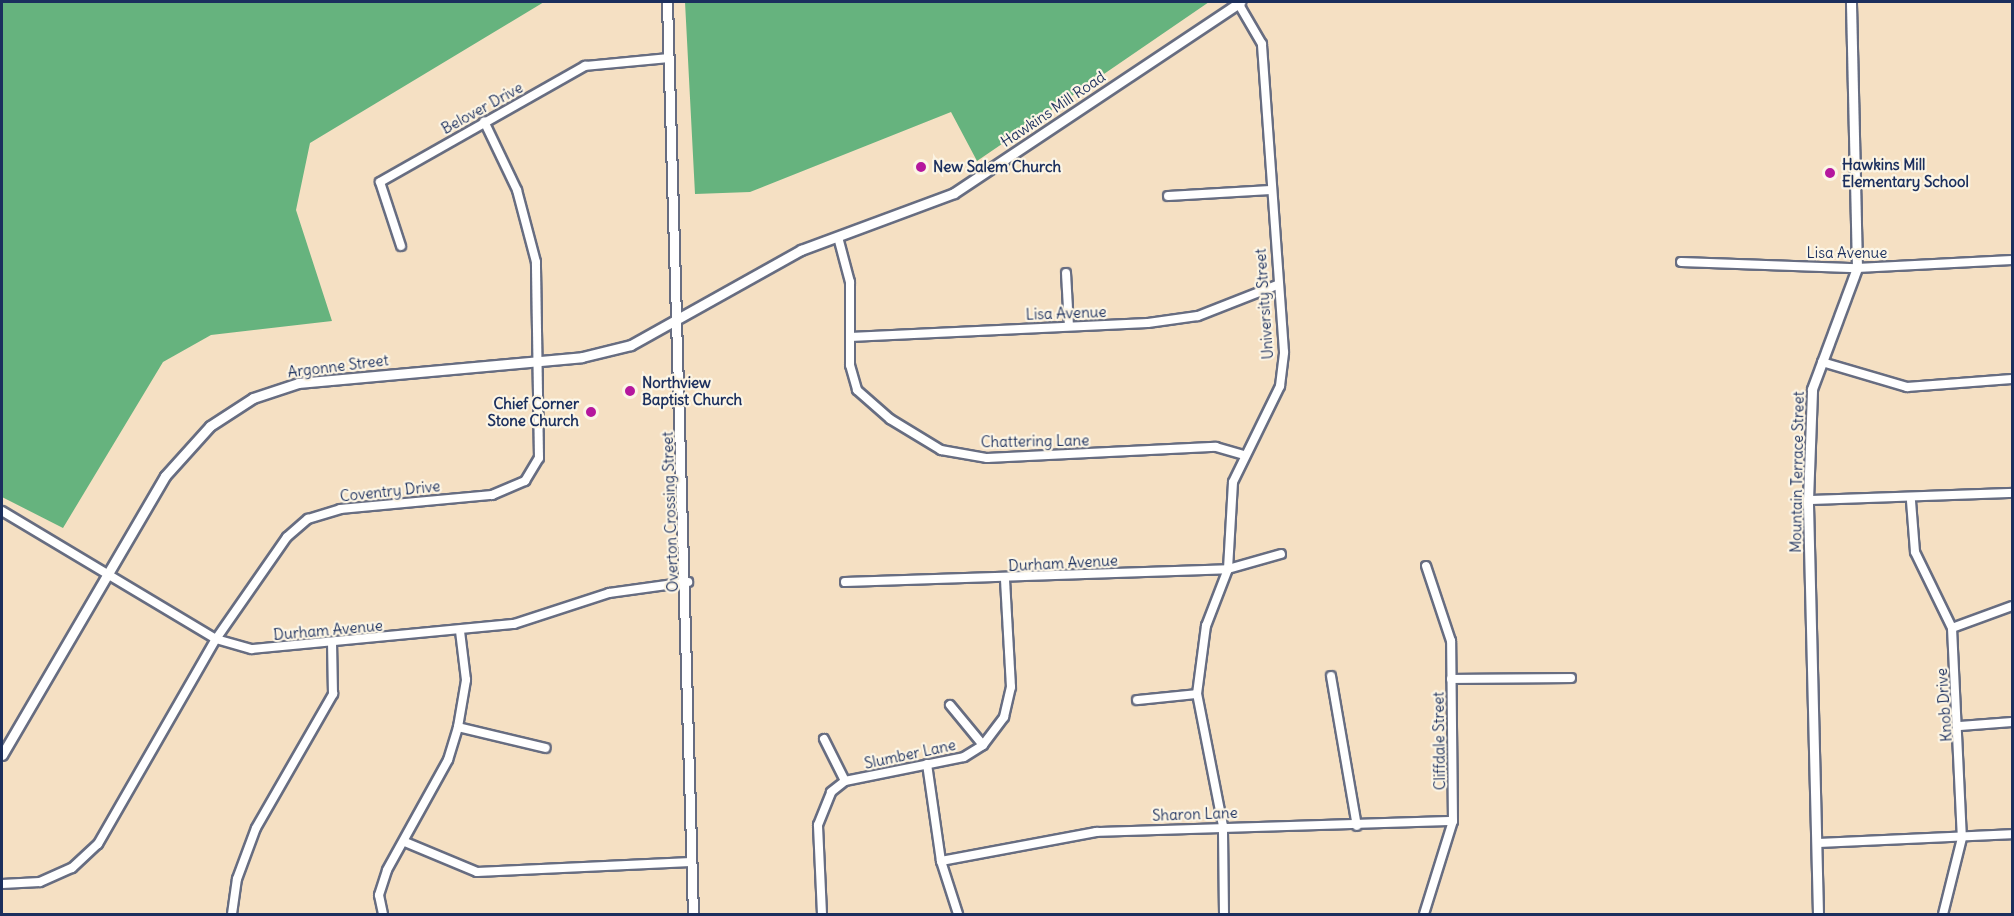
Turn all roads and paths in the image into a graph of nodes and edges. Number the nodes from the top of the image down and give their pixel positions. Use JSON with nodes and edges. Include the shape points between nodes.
{"nodes":[{"id":1,"x":667,"y":2,"type":"edge"},
{"id":2,"x":1239,"y":2,"type":"edge"},
{"id":3,"x":1851,"y":2,"type":"edge"},
{"id":4,"x":668,"y":57,"type":"junction"},
{"id":5,"x":484,"y":121,"type":"junction"},
{"id":6,"x":1271,"y":190,"type":"junction"},
{"id":7,"x":1168,"y":196,"type":"dead end"},
{"id":8,"x":838,"y":237,"type":"junction"},
{"id":9,"x":401,"y":246,"type":"dead end"},
{"id":10,"x":2013,"y":260,"type":"edge"},
{"id":11,"x":1680,"y":262,"type":"dead end"},
{"id":12,"x":1857,"y":268,"type":"junction"},
{"id":13,"x":1066,"y":273,"type":"dead end"},
{"id":14,"x":1276,"y":285,"type":"junction"},
{"id":15,"x":679,"y":316,"type":"junction"},
{"id":16,"x":1069,"y":326,"type":"junction"},
{"id":17,"x":850,"y":337,"type":"junction"},
{"id":18,"x":539,"y":360,"type":"junction"},
{"id":19,"x":1822,"y":362,"type":"junction"},
{"id":20,"x":2013,"y":379,"type":"edge"},
{"id":21,"x":1244,"y":455,"type":"junction"},
{"id":22,"x":2013,"y":493,"type":"edge"},
{"id":23,"x":1808,"y":500,"type":"junction"},
{"id":24,"x":1911,"y":501,"type":"junction"},
{"id":25,"x":2,"y":511,"type":"edge"},
{"id":26,"x":1281,"y":554,"type":"dead end"},
{"id":27,"x":1426,"y":567,"type":"dead end"},
{"id":28,"x":1228,"y":569,"type":"junction"},
{"id":29,"x":109,"y":572,"type":"junction"},
{"id":30,"x":1005,"y":579,"type":"junction"},
{"id":31,"x":687,"y":582,"type":"junction"},
{"id":32,"x":845,"y":582,"type":"dead end"},
{"id":33,"x":2013,"y":606,"type":"edge"},
{"id":34,"x":1952,"y":628,"type":"junction"},
{"id":35,"x":460,"y":631,"type":"junction"},
{"id":36,"x":216,"y":639,"type":"junction"},
{"id":37,"x":332,"y":644,"type":"junction"},
{"id":38,"x":1331,"y":676,"type":"dead end"},
{"id":39,"x":1571,"y":678,"type":"dead end"},
{"id":40,"x":1451,"y":679,"type":"junction"},
{"id":41,"x":1197,"y":694,"type":"junction"},
{"id":42,"x":1137,"y":700,"type":"dead end"},
{"id":43,"x":950,"y":705,"type":"dead end"},
{"id":44,"x":2013,"y":722,"type":"edge"},
{"id":45,"x":1960,"y":726,"type":"junction"},
{"id":46,"x":458,"y":727,"type":"junction"},
{"id":47,"x":824,"y":739,"type":"dead end"},
{"id":48,"x":983,"y":745,"type":"junction"},
{"id":49,"x":546,"y":748,"type":"dead end"},
{"id":50,"x":2,"y":755,"type":"edge"},
{"id":51,"x":927,"y":764,"type":"junction"},
{"id":52,"x":845,"y":781,"type":"junction"},
{"id":53,"x":1453,"y":821,"type":"junction"},
{"id":54,"x":1223,"y":826,"type":"junction"},
{"id":55,"x":1357,"y":826,"type":"junction"},
{"id":56,"x":2013,"y":834,"type":"edge"},
{"id":57,"x":1962,"y":838,"type":"junction"},
{"id":58,"x":405,"y":842,"type":"junction"},
{"id":59,"x":1817,"y":843,"type":"junction"},
{"id":60,"x":941,"y":861,"type":"junction"},
{"id":61,"x":691,"y":862,"type":"junction"},
{"id":62,"x":2,"y":884,"type":"edge"},
{"id":63,"x":232,"y":915,"type":"edge"},
{"id":64,"x":383,"y":915,"type":"edge"},
{"id":65,"x":693,"y":915,"type":"edge"},
{"id":66,"x":822,"y":915,"type":"edge"},
{"id":67,"x":958,"y":915,"type":"edge"},
{"id":68,"x":1224,"y":915,"type":"edge"},
{"id":69,"x":1424,"y":915,"type":"edge"},
{"id":70,"x":1818,"y":915,"type":"edge"},
{"id":71,"x":1943,"y":915,"type":"edge"}],
"edges":[{"from":1,"to":4,"type":"street","name":"Overton Crossing Street"},
{"from":2,"to":6,"type":"street","name":"University Street","via":[[1262,44]]},
{"from":2,"to":8,"type":"street","name":"Hawkins Mill Road","via":[[954,193]]},
{"from":3,"to":12,"type":"street","name":"Mountain Terrace Street"},
{"from":4,"to":5,"type":"street","name":"Belover Drive","via":[[585,66]]},
{"from":4,"to":15,"type":"street","name":"Overton Crossing Street"},
{"from":5,"to":9,"type":"street","name":"Belover Drive","via":[[380,182]]},
{"from":5,"to":18,"type":"street","name":"Coventry Drive","via":[[517,190],[536,262]]},
{"from":6,"to":7,"type":"street"},
{"from":6,"to":14,"type":"street","name":"University Street"},
{"from":8,"to":15,"type":"street","name":"Hawkins Mill Road"},
{"from":8,"to":17,"type":"street","name":"Chattering Lane","via":[[850,282]]},
{"from":10,"to":12,"type":"street","name":"Lisa Avenue"},
{"from":11,"to":12,"type":"street","name":"Lisa Avenue"},
{"from":12,"to":19,"type":"street","name":"Mountain Terrace Street"},
{"from":13,"to":16,"type":"street"},
{"from":14,"to":16,"type":"street","name":"Lisa Avenue","via":[[1198,316]]},
{"from":14,"to":21,"type":"street","name":"University Street","via":[[1284,352],[1280,386]]},
{"from":15,"to":18,"type":"street","name":"Argonne Street","via":[[631,345]]},
{"from":15,"to":31,"type":"street","name":"Overton Crossing Street"},
{"from":16,"to":17,"type":"street","name":"Lisa Avenue"},
{"from":17,"to":21,"type":"street","name":"Chattering Lane","via":[[857,390],[890,419],[940,450],[987,458],[1216,447]]},
{"from":18,"to":29,"type":"street","name":"Argonne Street","via":[[298,383],[253,398],[210,426],[165,476]]},
{"from":18,"to":36,"type":"street","name":"Coventry Drive","via":[[539,458],[525,481],[492,495],[340,509],[308,519],[287,537]]},
{"from":19,"to":20,"type":"street","via":[[1907,387]]},
{"from":19,"to":23,"type":"street","name":"Mountain Terrace Street","via":[[1812,389]]},
{"from":21,"to":28,"type":"street","name":"University Street","via":[[1233,482]]},
{"from":22,"to":24,"type":"street"},
{"from":23,"to":24,"type":"street"},
{"from":23,"to":59,"type":"street","name":"Mountain Terrace Street"},
{"from":24,"to":34,"type":"street","name":"Knob Drive","via":[[1915,552]]},
{"from":25,"to":29,"type":"street","name":"Durham Avenue"},
{"from":26,"to":28,"type":"street","name":"Durham Avenue"},
{"from":27,"to":40,"type":"street","name":"Cliffdale Street","via":[[1451,641]]},
{"from":28,"to":30,"type":"street","name":"Durham Avenue"},
{"from":28,"to":41,"type":"street","name":"University Street","via":[[1206,626]]},
{"from":29,"to":36,"type":"street","name":"Durham Avenue"},
{"from":29,"to":50,"type":"street","name":"Argonne Street"},
{"from":30,"to":32,"type":"street","name":"Durham Avenue"},
{"from":30,"to":48,"type":"street","name":"Slumber Lane","via":[[1011,687],[1004,717]]},
{"from":31,"to":35,"type":"street","name":"Durham Avenue","via":[[609,593],[514,624]]},
{"from":31,"to":61,"type":"street","name":"Overton Crossing Street"},
{"from":33,"to":34,"type":"street"},
{"from":34,"to":45,"type":"street","name":"Knob Drive"},
{"from":35,"to":37,"type":"street","name":"Durham Avenue"},
{"from":35,"to":46,"type":"street","via":[[466,680]]},
{"from":36,"to":37,"type":"street","name":"Durham Avenue","via":[[252,649]]},
{"from":36,"to":62,"type":"street","name":"Coventry Drive","via":[[98,844],[72,868],[40,882]]},
{"from":37,"to":63,"type":"street","via":[[333,694],[256,828],[237,879]]},
{"from":38,"to":55,"type":"street"},
{"from":39,"to":40,"type":"street"},
{"from":40,"to":53,"type":"street","name":"Cliffdale Street"},
{"from":41,"to":42,"type":"street"},
{"from":41,"to":54,"type":"street","name":"University Street"},
{"from":43,"to":48,"type":"street"},
{"from":44,"to":45,"type":"street"},
{"from":45,"to":57,"type":"street","name":"Knob Drive"},
{"from":46,"to":49,"type":"street"},
{"from":46,"to":58,"type":"street"},
{"from":47,"to":52,"type":"street"},
{"from":48,"to":51,"type":"street","name":"Slumber Lane","via":[[963,757]]},
{"from":51,"to":52,"type":"street","name":"Slumber Lane"},
{"from":51,"to":60,"type":"street"},
{"from":52,"to":66,"type":"street","via":[[831,792],[818,825]]},
{"from":53,"to":55,"type":"street","name":"Sharon Lane"},
{"from":53,"to":69,"type":"street","name":"Cliffdale Street"},
{"from":54,"to":55,"type":"street","name":"Sharon Lane"},
{"from":54,"to":60,"type":"street","name":"Sharon Lane","via":[[1096,832]]},
{"from":54,"to":68,"type":"street","name":"University Street"},
{"from":56,"to":57,"type":"street"},
{"from":57,"to":59,"type":"street"},
{"from":57,"to":71,"type":"street","name":"Knob Drive"},
{"from":58,"to":61,"type":"street","via":[[443,862],[477,872]]},
{"from":58,"to":64,"type":"street","via":[[387,870],[380,895]]},
{"from":59,"to":70,"type":"street","name":"Mountain Terrace Street"},
{"from":60,"to":67,"type":"street"},
{"from":61,"to":65,"type":"street","name":"Overton Crossing Street"}]}
